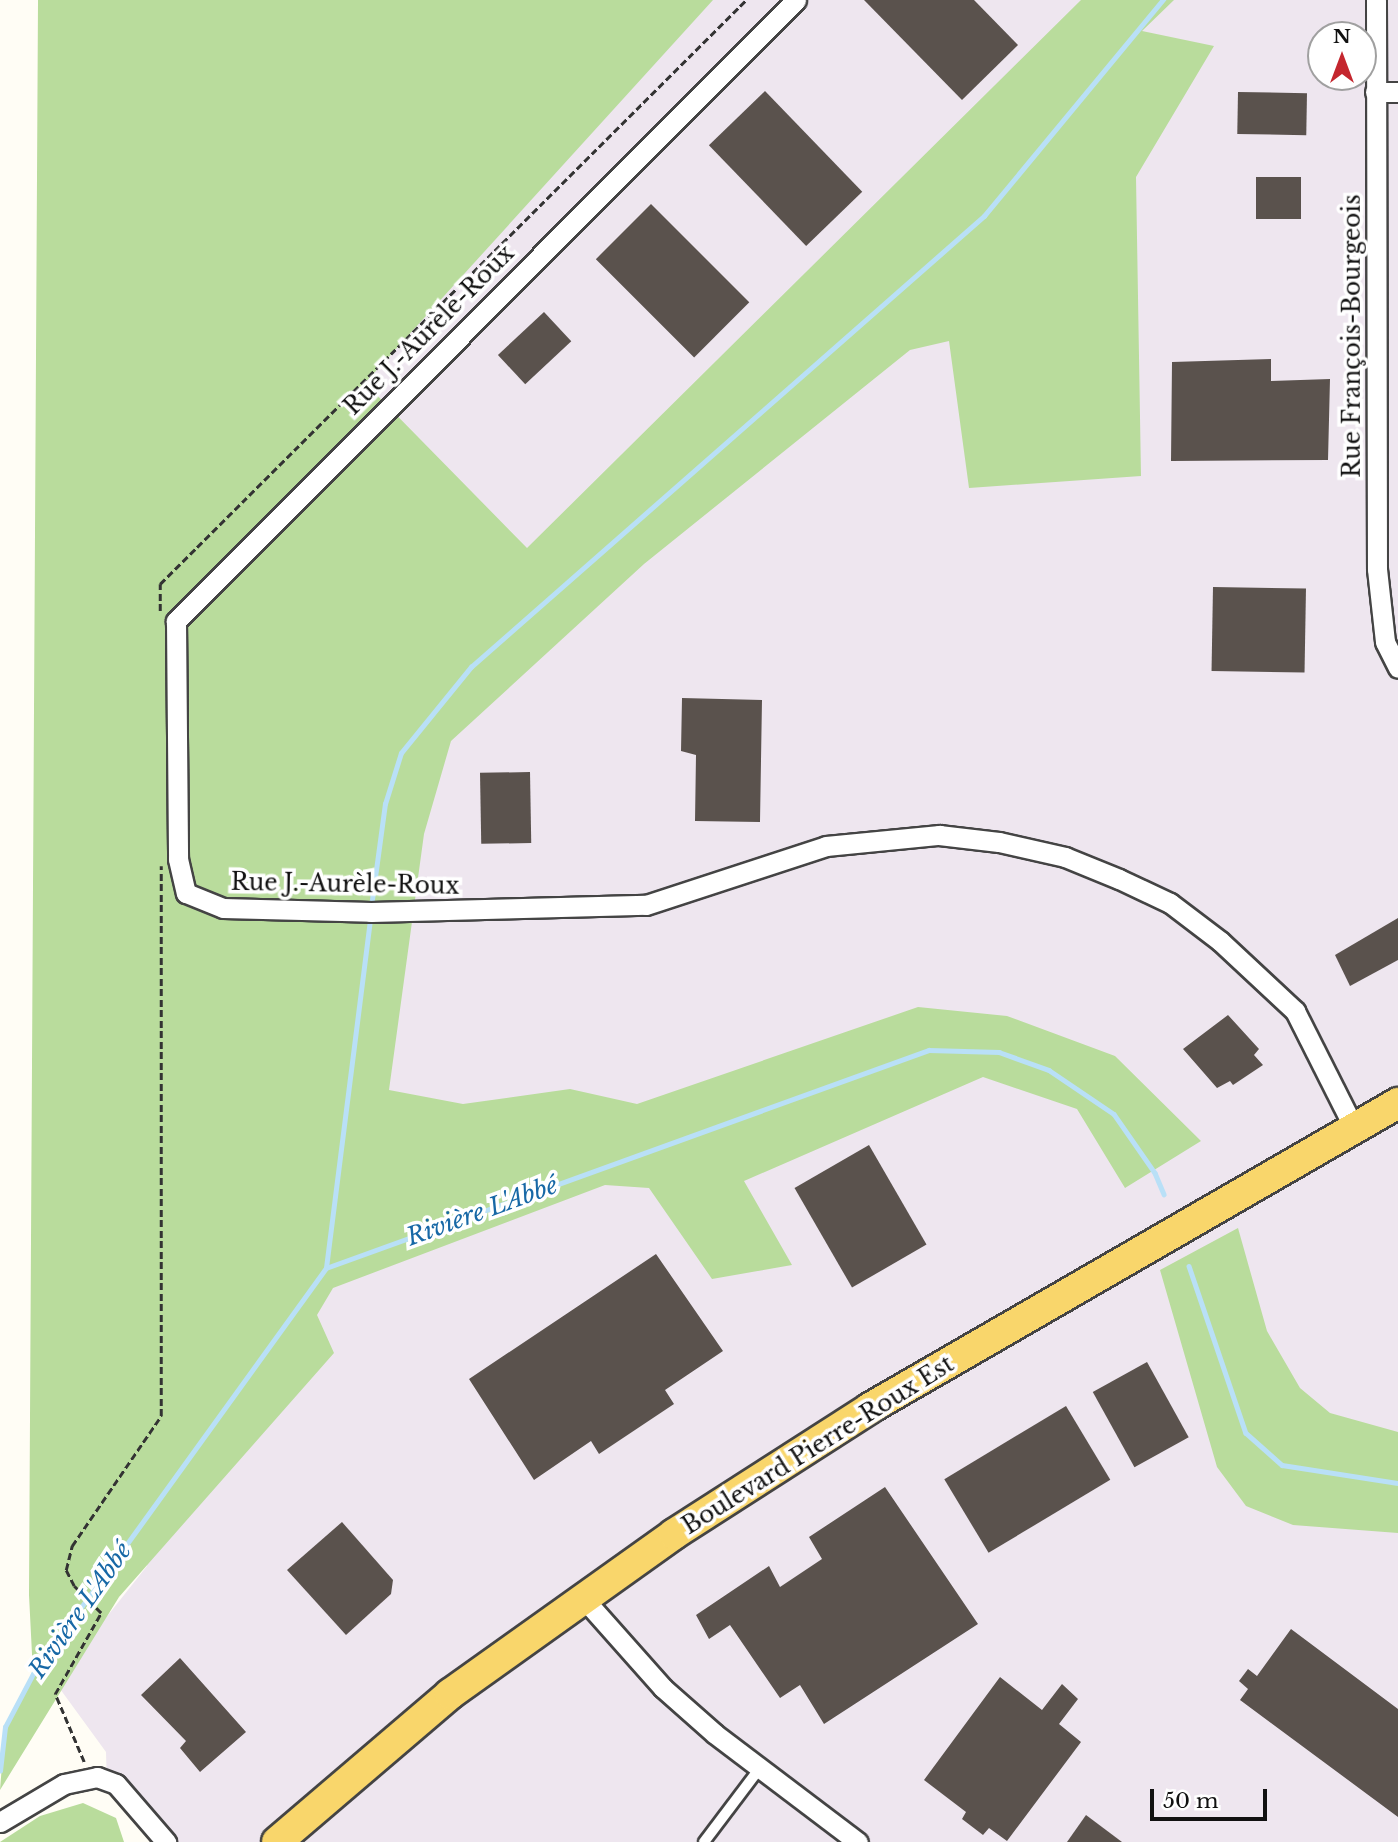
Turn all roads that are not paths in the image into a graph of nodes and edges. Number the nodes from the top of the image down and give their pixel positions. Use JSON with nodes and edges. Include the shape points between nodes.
{"nodes":[{"id":1,"x":796,"y":0,"type":"edge"},
{"id":2,"x":1376,"y":0,"type":"edge"},
{"id":3,"x":1375,"y":92,"type":"junction"},
{"id":4,"x":1398,"y":92,"type":"edge"},
{"id":5,"x":1398,"y":668,"type":"edge"},
{"id":6,"x":1398,"y":1103,"type":"edge"},
{"id":7,"x":1354,"y":1128,"type":"junction"},
{"id":8,"x":584,"y":1599,"type":"junction"},
{"id":9,"x":760,"y":1768,"type":"junction"},
{"id":10,"x":0,"y":1822,"type":"edge"},
{"id":11,"x":166,"y":1842,"type":"edge"},
{"id":12,"x":277,"y":1842,"type":"edge"},
{"id":13,"x":704,"y":1842,"type":"edge"},
{"id":14,"x":858,"y":1842,"type":"edge"}],
"edges":[{"from":1,"to":7,"type":"street","name":"Rue J.-Aurèle-Roux","via":[[176,621],[178,859],[186,893],[223,908],[371,912],[646,905],[826,846],[939,835],[999,842],[1065,857],[1119,879],[1170,903],[1220,942],[1295,1012]]},
{"from":2,"to":3,"type":"street","name":"Rue François-Bourgeois"},
{"from":3,"to":4,"type":"street"},
{"from":3,"to":5,"type":"street","name":"Rue François-Bourgeois","via":[[1377,569],[1385,642]]},
{"from":6,"to":7,"type":"main road","name":"Boulevard Pierre-Roux Est"},
{"from":7,"to":8,"type":"main road","name":"Boulevard Pierre-Roux Est","via":[[870,1408],[674,1534]]},
{"from":8,"to":9,"type":"street","via":[[663,1688]]},
{"from":8,"to":12,"type":"main road","name":"Boulevard Pierre-Roux Est","via":[[450,1694]]},
{"from":9,"to":13,"type":"lane"},
{"from":9,"to":14,"type":"street"},
{"from":10,"to":11,"type":"street","via":[[64,1784],[97,1777],[116,1784]]}]}
